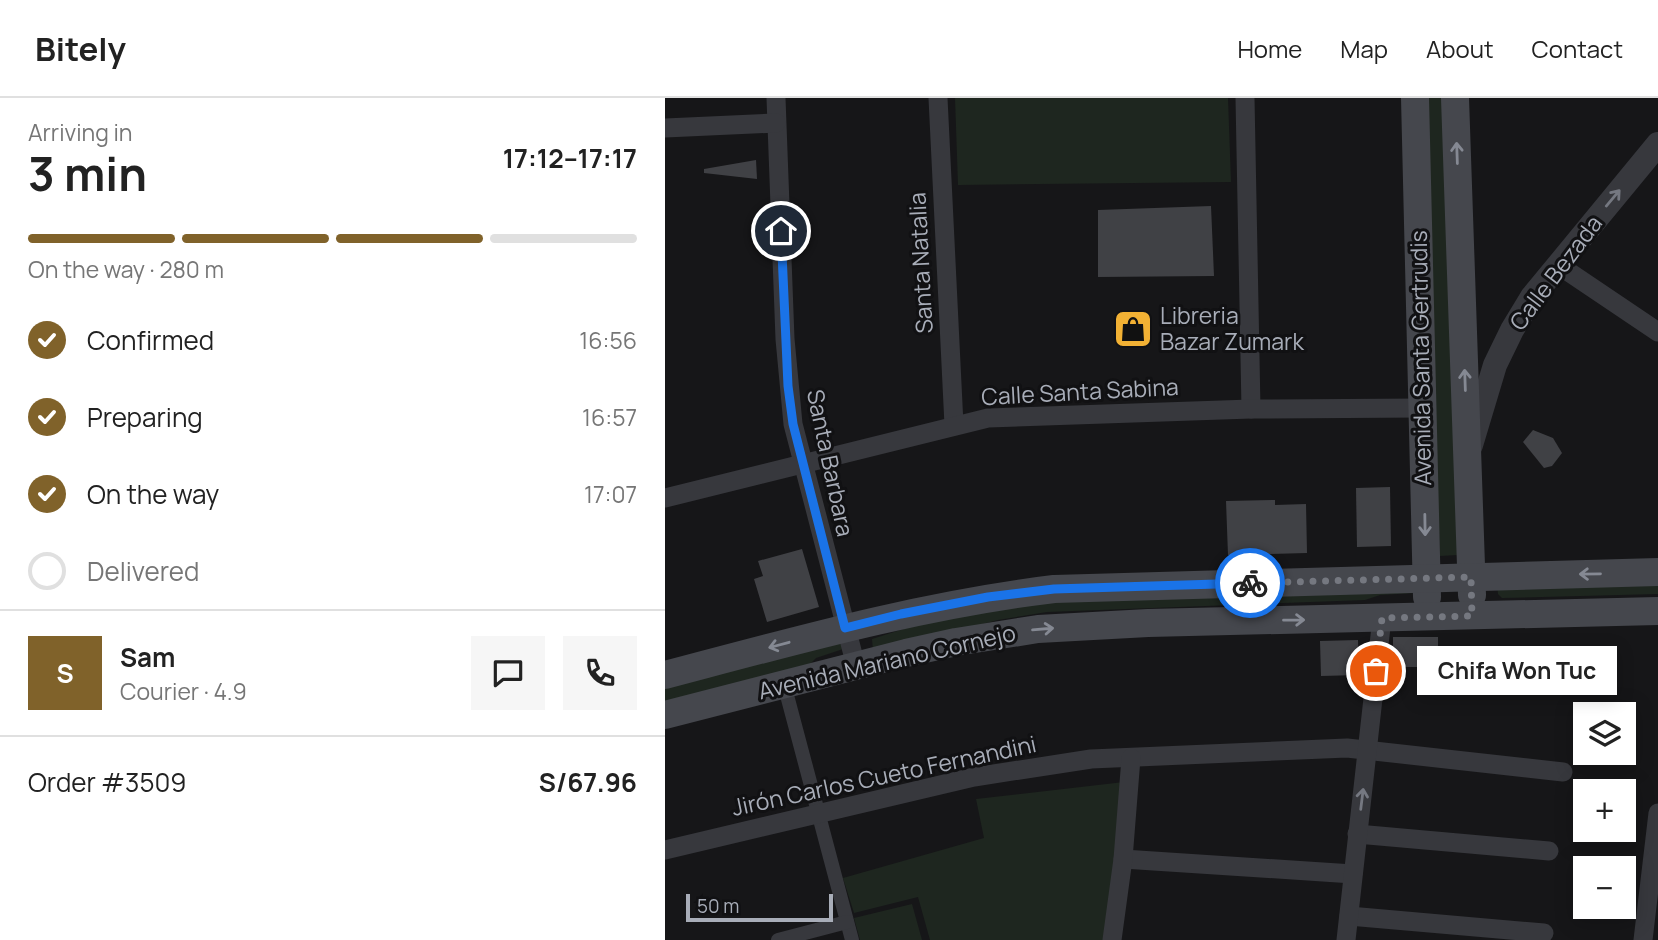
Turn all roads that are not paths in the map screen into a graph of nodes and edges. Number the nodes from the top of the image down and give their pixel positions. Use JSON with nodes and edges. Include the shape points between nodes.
{"nodes":[{"id":1,"x":776,"y":98,"type":"edge"},
{"id":2,"x":937,"y":98,"type":"edge"},
{"id":3,"x":1245,"y":98,"type":"edge"},
{"id":4,"x":1415,"y":98,"type":"edge"},
{"id":5,"x":1455,"y":98,"type":"edge"},
{"id":6,"x":776,"y":123,"type":"junction"},
{"id":7,"x":665,"y":128,"type":"edge"},
{"id":8,"x":1658,"y":144,"type":"edge"},
{"id":9,"x":1557,"y":264,"type":"junction"},
{"id":10,"x":1658,"y":332,"type":"edge"},
{"id":11,"x":1422,"y":408,"type":"junction"},
{"id":12,"x":1251,"y":409,"type":"junction"},
{"id":13,"x":954,"y":425,"type":"junction"},
{"id":14,"x":1467,"y":457,"type":"junction"},
{"id":15,"x":801,"y":463,"type":"junction"},
{"id":16,"x":665,"y":498,"type":"edge"},
{"id":17,"x":1658,"y":572,"type":"edge"},
{"id":18,"x":1471,"y":577,"type":"junction"},
{"id":19,"x":1427,"y":578,"type":"junction"},
{"id":20,"x":1658,"y":611,"type":"edge"},
{"id":21,"x":1472,"y":616,"type":"junction"},
{"id":22,"x":1428,"y":617,"type":"junction"},
{"id":23,"x":1382,"y":618,"type":"junction"},
{"id":24,"x":845,"y":628,"type":"junction"},
{"id":25,"x":856,"y":666,"type":"junction"},
{"id":26,"x":665,"y":675,"type":"edge"},
{"id":27,"x":784,"y":684,"type":"junction"},
{"id":28,"x":665,"y":715,"type":"edge"},
{"id":29,"x":1367,"y":751,"type":"junction"},
{"id":30,"x":1131,"y":758,"type":"junction"},
{"id":31,"x":1563,"y":772,"type":"dead end"},
{"id":32,"x":818,"y":813,"type":"junction"},
{"id":33,"x":1658,"y":813,"type":"edge"},
{"id":34,"x":1357,"y":834,"type":"junction"},
{"id":35,"x":665,"y":850,"type":"edge"},
{"id":36,"x":1549,"y":851,"type":"dead end"},
{"id":37,"x":1123,"y":859,"type":"junction"},
{"id":38,"x":1353,"y":874,"type":"junction"},
{"id":39,"x":1349,"y":916,"type":"junction"},
{"id":40,"x":847,"y":922,"type":"junction"},
{"id":41,"x":1545,"y":933,"type":"dead end"},
{"id":42,"x":778,"y":940,"type":"edge"},
{"id":43,"x":852,"y":940,"type":"edge"},
{"id":44,"x":1112,"y":940,"type":"edge"},
{"id":45,"x":1346,"y":940,"type":"edge"},
{"id":46,"x":1643,"y":940,"type":"edge"}],
"edges":[{"from":1,"to":6,"type":"street","name":"Santa Barbara"},
{"from":2,"to":13,"type":"street","name":"Santa Natalia"},
{"from":3,"to":12,"type":"street"},
{"from":4,"to":11,"type":"main road","name":"Avenida Santa Gertrudis"},
{"from":14,"to":5,"type":"main road","name":"Avenida Santa Gertrudis","one_way":true},
{"from":6,"to":7,"type":"street"},
{"from":6,"to":15,"type":"street","name":"Santa Barbara","via":[[788,386]]},
{"from":9,"to":8,"type":"street","name":"Calle Bezada","one_way":true},
{"from":9,"to":10,"type":"street"},
{"from":9,"to":14,"type":"street","name":"Calle Bezada","via":[[1525,308],[1495,365]]},
{"from":11,"to":12,"type":"street","name":"Calle Santa Sabina"},
{"from":11,"to":19,"type":"main road","name":"Avenida Santa Gertrudis","one_way":true},
{"from":12,"to":13,"type":"street","name":"Calle Santa Sabina","via":[[1014,416]]},
{"from":13,"to":15,"type":"street","name":"Calle Santa Sabina"},
{"from":14,"to":18,"type":"main road","name":"Avenida Santa Gertrudis"},
{"from":15,"to":16,"type":"street","name":"Calle Santa Sabina"},
{"from":15,"to":24,"type":"street","name":"Santa Barbara"},
{"from":17,"to":18,"type":"main road","name":"Avenida Mariano Cornejo","one_way":true},
{"from":18,"to":19,"type":"main road","name":"Avenida Mariano Cornejo"},
{"from":18,"to":21,"type":"main road","name":"Avenida Santa Gertrudis"},
{"from":19,"to":22,"type":"main road","name":"Avenida Santa Gertrudis"},
{"from":19,"to":24,"type":"main road","name":"Avenida Mariano Cornejo","via":[[1054,589],[988,597]]},
{"from":20,"to":21,"type":"main road","name":"Avenida Mariano Cornejo"},
{"from":21,"to":22,"type":"main road","name":"Avenida Mariano Cornejo"},
{"from":22,"to":23,"type":"main road","name":"Avenida Mariano Cornejo"},
{"from":25,"to":23,"type":"main road","name":"Avenida Mariano Cornejo","one_way":true,"via":[[1038,629]]},
{"from":23,"to":29,"type":"street"},
{"from":24,"to":25,"type":"street","name":"Santa Barbara"},
{"from":24,"to":26,"type":"main road","name":"Avenida Mariano Cornejo","one_way":true},
{"from":25,"to":27,"type":"main road","name":"Avenida Mariano Cornejo"},
{"from":27,"to":28,"type":"main road","name":"Avenida Mariano Cornejo"},
{"from":27,"to":32,"type":"street"},
{"from":29,"to":30,"type":"street","name":"Jirón Carlos Cueto Fernandini","via":[[1347,748]]},
{"from":29,"to":31,"type":"street","name":"Jirón Carlos Cueto Fernandini"},
{"from":34,"to":29,"type":"street","one_way":true},
{"from":30,"to":32,"type":"street","name":"Jirón Carlos Cueto Fernandini","via":[[974,777]]},
{"from":30,"to":37,"type":"street"},
{"from":32,"to":35,"type":"street","name":"Jirón Carlos Cueto Fernandini"},
{"from":32,"to":40,"type":"street"},
{"from":33,"to":46,"type":"street"},
{"from":34,"to":36,"type":"street"},
{"from":34,"to":38,"type":"street"},
{"from":37,"to":38,"type":"street"},
{"from":37,"to":44,"type":"street"},
{"from":38,"to":39,"type":"street"},
{"from":39,"to":41,"type":"street"},
{"from":39,"to":45,"type":"street"},
{"from":40,"to":42,"type":"street"},
{"from":40,"to":43,"type":"street"}]}
